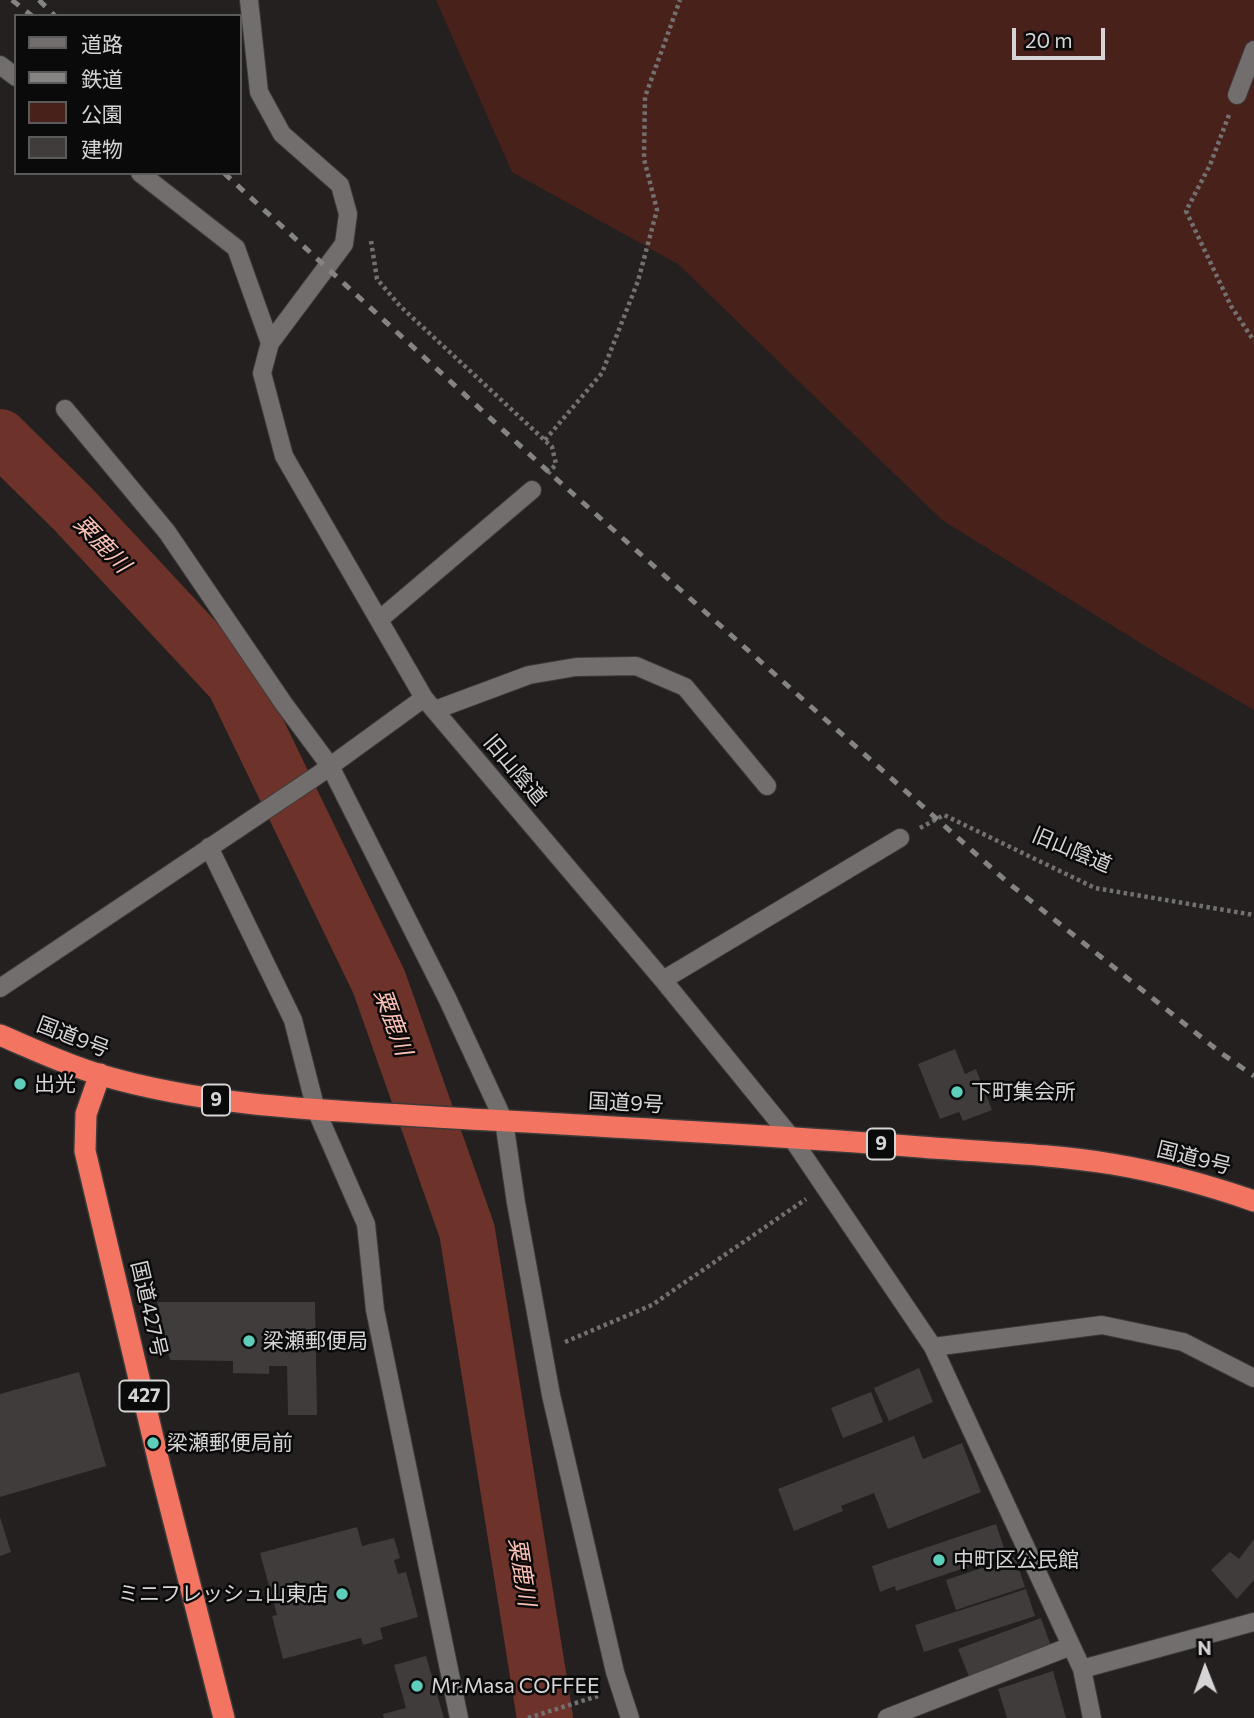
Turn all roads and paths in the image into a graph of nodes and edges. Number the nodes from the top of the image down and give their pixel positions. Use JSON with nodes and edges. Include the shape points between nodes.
{"nodes":[{"id":1,"x":249,"y":0,"type":"edge"},
{"id":2,"x":680,"y":0,"type":"edge"},
{"id":3,"x":1254,"y":50,"type":"edge"},
{"id":4,"x":1237,"y":95,"type":"joint"},
{"id":5,"x":143,"y":175,"type":"edge"},
{"id":6,"x":348,"y":214,"type":"junction"},
{"id":7,"x":1254,"y":341,"type":"edge"},
{"id":8,"x":270,"y":343,"type":"junction"},
{"id":9,"x":65,"y":409,"type":"dead end"},
{"id":10,"x":545,"y":440,"type":"junction"},
{"id":11,"x":532,"y":491,"type":"joint"},
{"id":12,"x":379,"y":620,"type":"junction"},
{"id":13,"x":429,"y":704,"type":"junction"},
{"id":14,"x":324,"y":771,"type":"junction"},
{"id":15,"x":767,"y":786,"type":"dead end"},
{"id":16,"x":900,"y":838,"type":"joint"},
{"id":17,"x":209,"y":848,"type":"junction"},
{"id":18,"x":1254,"y":915,"type":"edge"},
{"id":19,"x":663,"y":980,"type":"junction"},
{"id":20,"x":0,"y":988,"type":"edge"},
{"id":21,"x":0,"y":1035,"type":"edge"},
{"id":22,"x":100,"y":1074,"type":"junction"},
{"id":23,"x":326,"y":1110,"type":"junction"},
{"id":24,"x":494,"y":1120,"type":"junction"},
{"id":25,"x":791,"y":1137,"type":"junction"},
{"id":26,"x":825,"y":1186,"type":"junction"},
{"id":27,"x":1254,"y":1201,"type":"edge"},
{"id":28,"x":933,"y":1347,"type":"junction"},
{"id":29,"x":543,"y":1352,"type":"junction"},
{"id":30,"x":1254,"y":1378,"type":"edge"},
{"id":31,"x":1254,"y":1622,"type":"edge"},
{"id":32,"x":1071,"y":1646,"type":"junction"},
{"id":33,"x":1082,"y":1669,"type":"junction"},
{"id":34,"x":600,"y":1696,"type":"dead end"},
{"id":35,"x":224,"y":1718,"type":"edge"},
{"id":36,"x":459,"y":1718,"type":"edge"},
{"id":37,"x":528,"y":1718,"type":"edge"},
{"id":38,"x":630,"y":1718,"type":"edge"},
{"id":39,"x":887,"y":1718,"type":"edge"},
{"id":40,"x":1092,"y":1718,"type":"edge"}],
"edges":[{"from":1,"to":6,"type":"street","via":[[259,92],[282,134],[340,185]]},
{"from":2,"to":10,"type":"path","via":[[645,97],[643,159],[657,210],[638,281],[602,373]]},
{"from":3,"to":4,"type":"street"},
{"from":4,"to":7,"type":"path","via":[[1186,211],[1231,306]]},
{"from":5,"to":8,"type":"street","via":[[236,248]]},
{"from":6,"to":8,"type":"street","name":"旧山陰道","via":[[344,244]]},
{"from":6,"to":10,"type":"path","via":[[370,237],[377,279]]},
{"from":8,"to":12,"type":"street","name":"旧山陰道","via":[[262,373],[284,456]]},
{"from":9,"to":14,"type":"street","via":[[167,532]]},
{"from":10,"to":11,"type":"path","via":[[556,464]]},
{"from":11,"to":12,"type":"street"},
{"from":12,"to":13,"type":"street","name":"旧山陰道"},
{"from":13,"to":14,"type":"street"},
{"from":13,"to":15,"type":"street","via":[[529,675],[576,667],[636,666],[685,687]]},
{"from":13,"to":19,"type":"street","name":"旧山陰道"},
{"from":14,"to":17,"type":"street"},
{"from":14,"to":24,"type":"street","via":[[448,1000]]},
{"from":16,"to":18,"type":"path","name":"旧山陰道","via":[[944,815],[1095,888]]},
{"from":16,"to":19,"type":"street"},
{"from":17,"to":20,"type":"street"},
{"from":17,"to":23,"type":"street","via":[[293,1020]]},
{"from":19,"to":25,"type":"street","name":"旧山陰道"},
{"from":21,"to":22,"type":"highway","name":"国道9号","number":"9"},
{"from":22,"to":23,"type":"highway","name":"国道9号","number":"9","via":[[219,1100]]},
{"from":22,"to":35,"type":"highway","name":"国道427号","number":"427","via":[[86,1114],[85,1151]]},
{"from":23,"to":24,"type":"highway","name":"国道9号","number":"9"},
{"from":23,"to":36,"type":"street","via":[[366,1224],[375,1310]]},
{"from":24,"to":25,"type":"highway","name":"国道9号","number":"9"},
{"from":24,"to":29,"type":"street","via":[[516,1203]]},
{"from":25,"to":26,"type":"street","name":"旧山陰道"},
{"from":25,"to":27,"type":"highway","name":"国道9号","number":"9","via":[[1110,1164]]},
{"from":26,"to":28,"type":"street","name":"旧山陰道"},
{"from":26,"to":29,"type":"path","via":[[652,1305]]},
{"from":28,"to":30,"type":"street","via":[[1102,1325],[1183,1342]]},
{"from":28,"to":32,"type":"street","name":"旧山陰道"},
{"from":29,"to":38,"type":"street","via":[[615,1672]]},
{"from":31,"to":33,"type":"street"},
{"from":32,"to":33,"type":"street","name":"旧山陰道"},
{"from":32,"to":39,"type":"street"},
{"from":33,"to":40,"type":"street","name":"旧山陰道"},
{"from":34,"to":37,"type":"path"}]}
